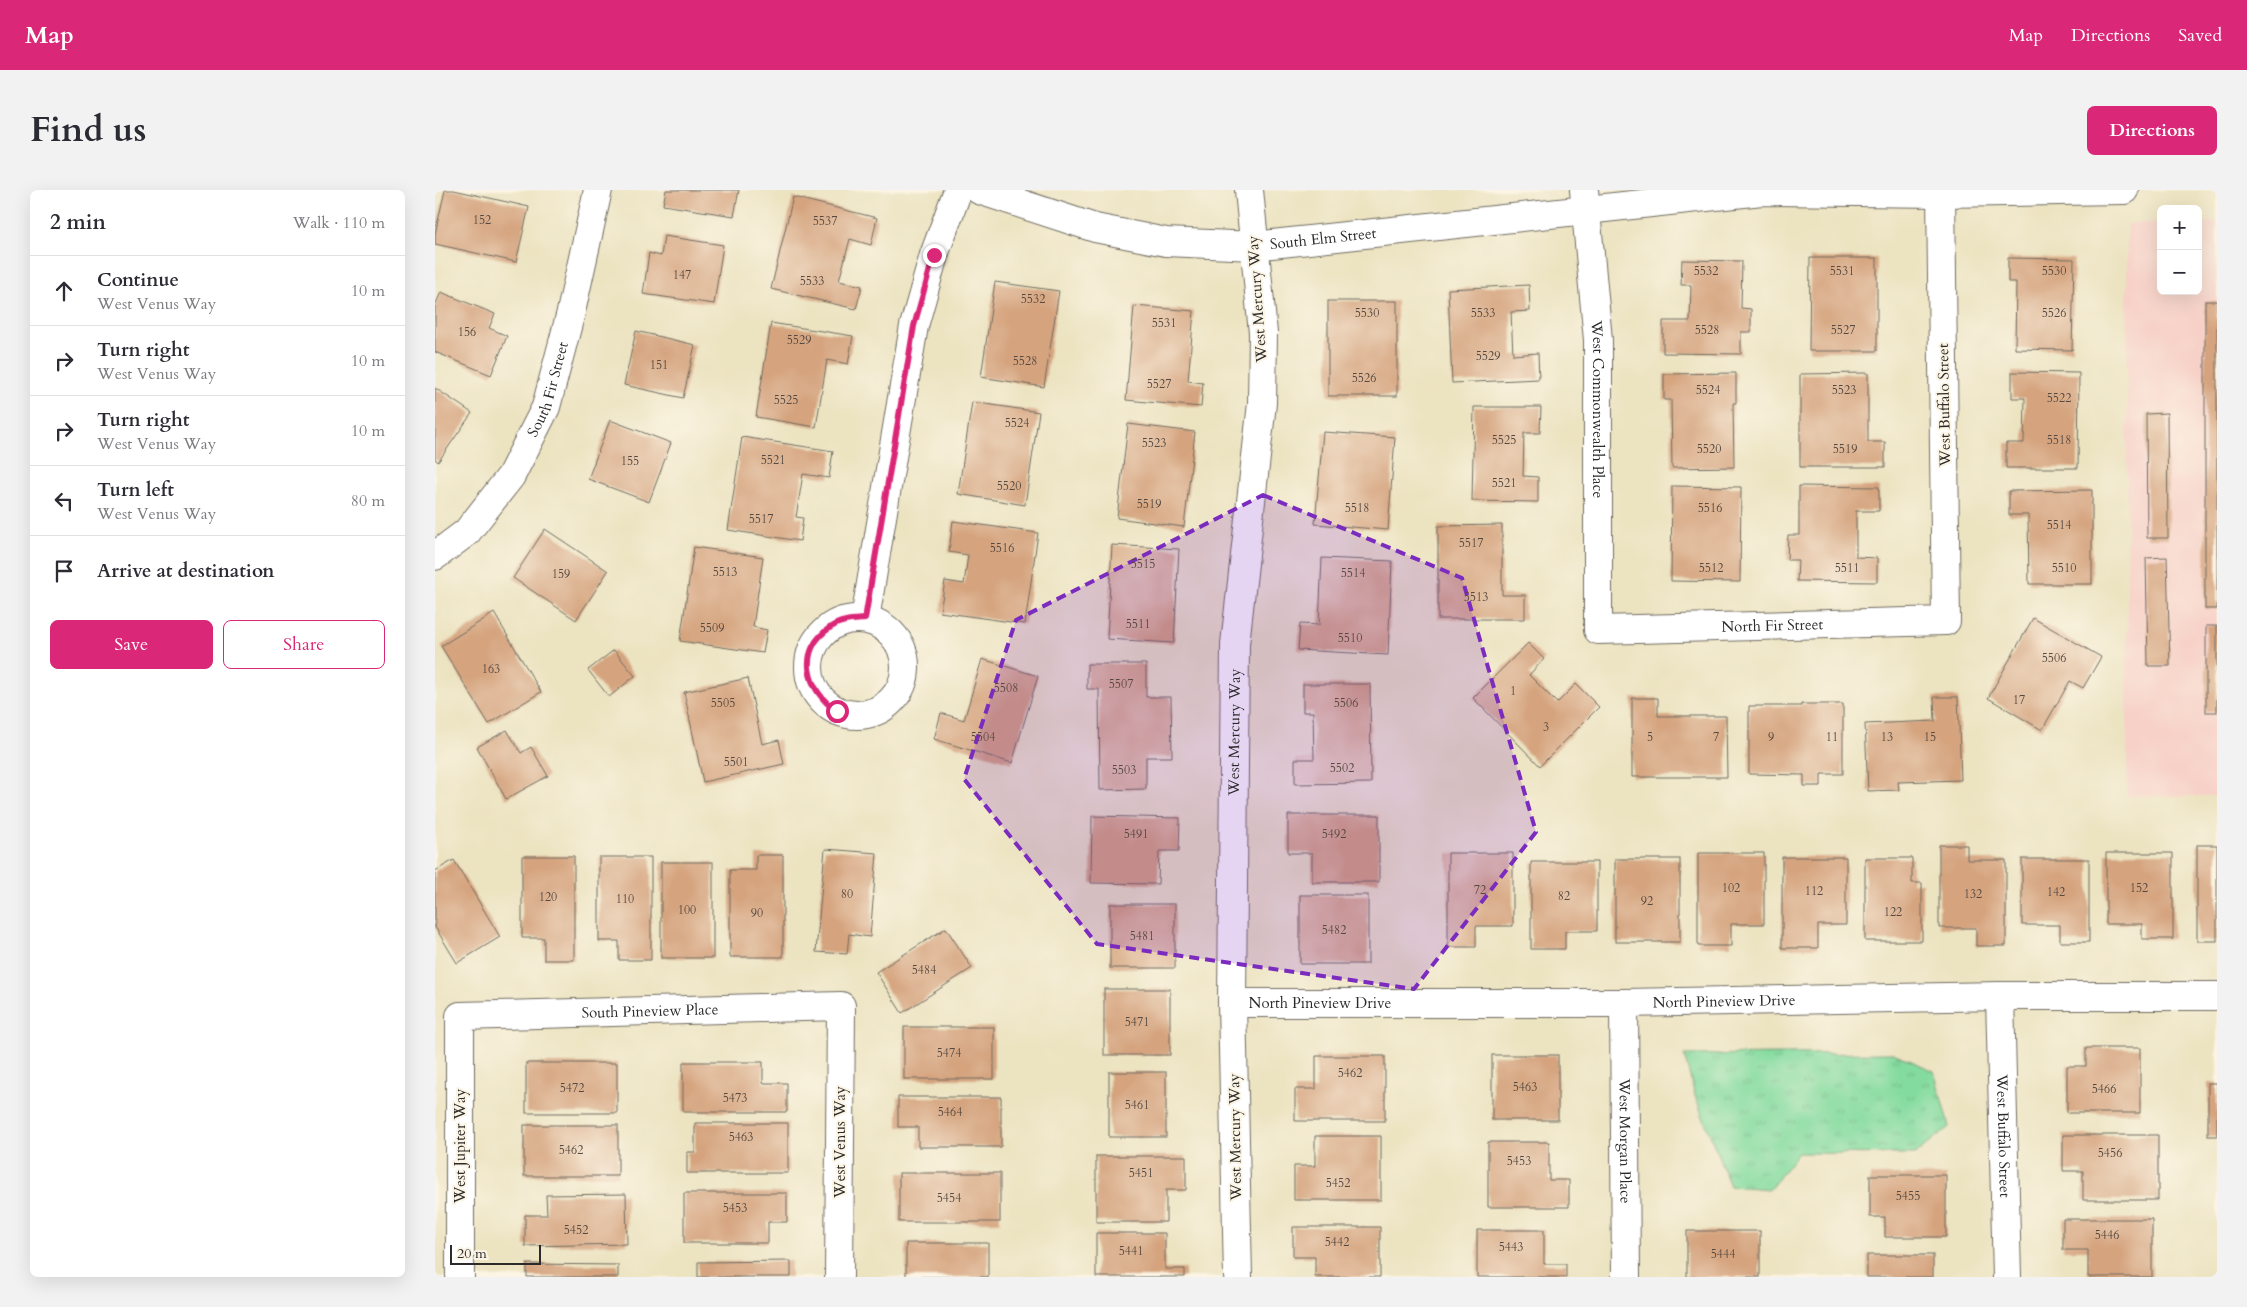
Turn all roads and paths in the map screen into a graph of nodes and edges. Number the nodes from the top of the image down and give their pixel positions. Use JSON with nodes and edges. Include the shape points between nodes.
{"nodes":[{"id":1,"x":598,"y":190,"type":"edge"},
{"id":2,"x":958,"y":190,"type":"edge"},
{"id":3,"x":979,"y":190,"type":"edge"},
{"id":4,"x":1249,"y":190,"type":"edge"},
{"id":5,"x":2124,"y":190,"type":"edge"},
{"id":6,"x":1941,"y":192,"type":"edge"},
{"id":7,"x":1585,"y":200,"type":"edge"},
{"id":8,"x":1254,"y":246,"type":"junction"},
{"id":9,"x":435,"y":556,"type":"edge"},
{"id":10,"x":865,"y":619,"type":"dead end"},
{"id":11,"x":1946,"y":621,"type":"joint"},
{"id":12,"x":1598,"y":630,"type":"joint"},
{"id":13,"x":2001,"y":996,"type":"junction"},
{"id":14,"x":2217,"y":996,"type":"edge"},
{"id":15,"x":1232,"y":1003,"type":"junction"},
{"id":16,"x":1624,"y":1003,"type":"junction"},
{"id":17,"x":841,"y":1006,"type":"joint"},
{"id":18,"x":460,"y":1016,"type":"joint"},
{"id":19,"x":460,"y":1277,"type":"edge"},
{"id":20,"x":839,"y":1277,"type":"edge"},
{"id":21,"x":1238,"y":1277,"type":"edge"},
{"id":22,"x":1626,"y":1277,"type":"edge"},
{"id":23,"x":2007,"y":1277,"type":"edge"}],
"edges":[{"from":1,"to":9,"type":"street","name":"South Fir Street","via":[[546,407],[511,476],[467,532]]},
{"from":2,"to":10,"type":"street","via":[[934,255],[914,326]]},
{"from":3,"to":8,"type":"street","name":"South Elm Street","via":[[1095,228],[1166,242]]},
{"from":4,"to":8,"type":"street","name":"West Mercury Way"},
{"from":5,"to":6,"type":"street","name":"South Elm Street"},
{"from":6,"to":7,"type":"street","name":"South Elm Street","via":[[1762,191]]},
{"from":6,"to":11,"type":"street","name":"West Buffalo Street"},
{"from":7,"to":8,"type":"street","name":"South Elm Street"},
{"from":7,"to":12,"type":"street","name":"West Commonwealth Place","via":[[1599,340]]},
{"from":8,"to":15,"type":"street","name":"West Mercury Way","via":[[1263,333],[1262,403],[1235,644]]},
{"from":11,"to":12,"type":"street","name":"North Fir Street"},
{"from":13,"to":14,"type":"street","name":"North Pineview Drive"},
{"from":13,"to":16,"type":"street","name":"North Pineview Drive"},
{"from":13,"to":23,"type":"street","name":"West Buffalo Street"},
{"from":15,"to":16,"type":"street","name":"North Pineview Drive"},
{"from":15,"to":21,"type":"street","name":"West Mercury Way"},
{"from":16,"to":22,"type":"street","name":"West Morgan Place"},
{"from":17,"to":18,"type":"street","name":"South Pineview Place"},
{"from":17,"to":20,"type":"street","name":"West Venus Way"},
{"from":18,"to":19,"type":"street","name":"West Jupiter Way"}]}
